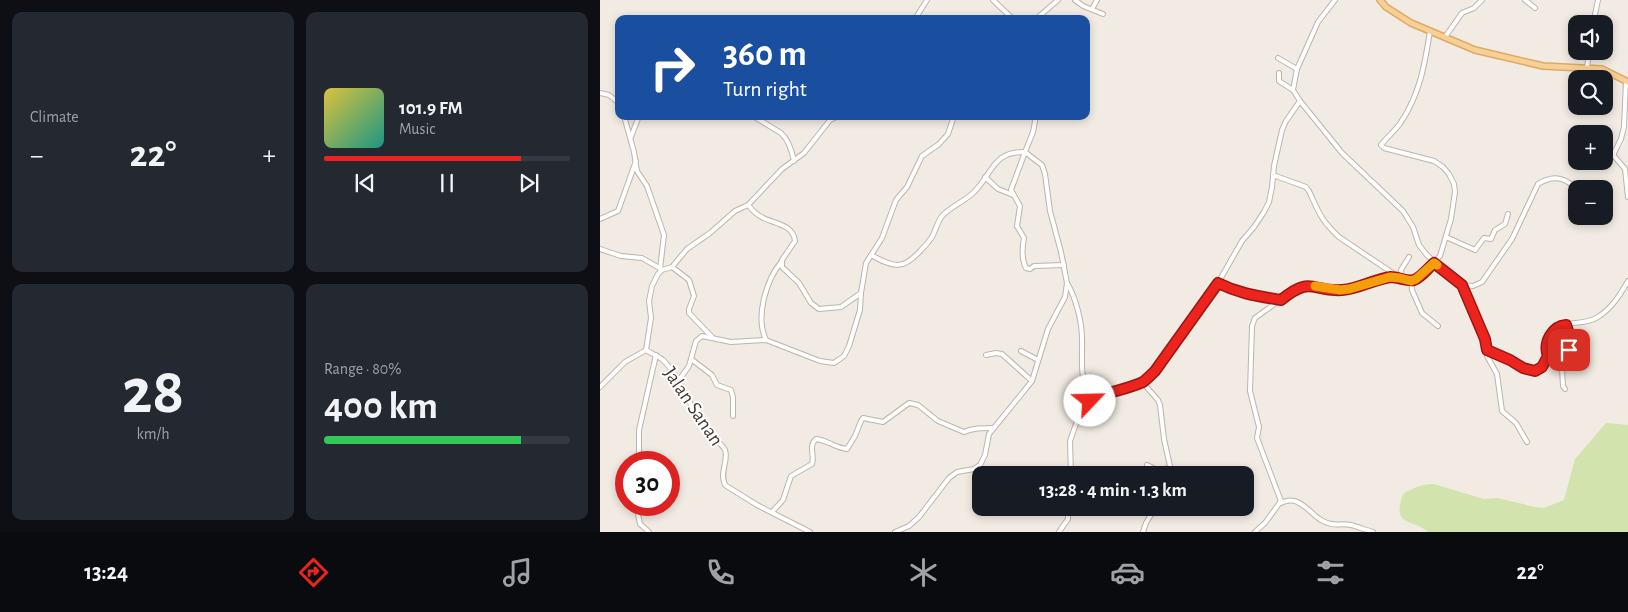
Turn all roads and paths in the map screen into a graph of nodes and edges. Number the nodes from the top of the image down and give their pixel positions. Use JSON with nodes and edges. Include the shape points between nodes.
{"nodes":[{"id":1,"x":927,"y":0,"type":"edge"},
{"id":2,"x":993,"y":0,"type":"edge"},
{"id":3,"x":1058,"y":0,"type":"edge"},
{"id":4,"x":1075,"y":0,"type":"edge"},
{"id":5,"x":1097,"y":0,"type":"edge"},
{"id":6,"x":1335,"y":0,"type":"edge"},
{"id":7,"x":1380,"y":0,"type":"edge"},
{"id":8,"x":1482,"y":0,"type":"edge"},
{"id":9,"x":1525,"y":0,"type":"edge"},
{"id":10,"x":1598,"y":0,"type":"edge"},
{"id":11,"x":1535,"y":8,"type":"dead end"},
{"id":12,"x":1092,"y":10,"type":"junction"},
{"id":13,"x":1103,"y":14,"type":"dead end"},
{"id":14,"x":918,"y":15,"type":"edge"},
{"id":15,"x":1009,"y":15,"type":"edge"},
{"id":16,"x":1041,"y":15,"type":"edge"},
{"id":17,"x":1595,"y":15,"type":"edge"},
{"id":18,"x":1430,"y":31,"type":"junction"},
{"id":19,"x":1445,"y":37,"type":"junction"},
{"id":20,"x":1278,"y":58,"type":"dead end"},
{"id":21,"x":1588,"y":60,"type":"edge"},
{"id":22,"x":1587,"y":68,"type":"junction"},
{"id":23,"x":1297,"y":69,"type":"junction"},
{"id":24,"x":1279,"y":73,"type":"dead end"},
{"id":25,"x":1627,"y":81,"type":"edge"},
{"id":26,"x":1294,"y":90,"type":"junction"},
{"id":27,"x":600,"y":92,"type":"edge"},
{"id":28,"x":615,"y":99,"type":"edge"},
{"id":29,"x":1300,"y":101,"type":"junction"},
{"id":30,"x":625,"y":120,"type":"edge"},
{"id":31,"x":637,"y":120,"type":"edge"},
{"id":32,"x":760,"y":120,"type":"edge"},
{"id":33,"x":830,"y":120,"type":"edge"},
{"id":34,"x":953,"y":120,"type":"edge"},
{"id":35,"x":1035,"y":120,"type":"edge"},
{"id":36,"x":631,"y":137,"type":"junction"},
{"id":37,"x":1025,"y":152,"type":"junction"},
{"id":38,"x":636,"y":161,"type":"junction"},
{"id":39,"x":794,"y":161,"type":"junction"},
{"id":40,"x":1273,"y":175,"type":"junction"},
{"id":41,"x":985,"y":177,"type":"junction"},
{"id":42,"x":1568,"y":181,"type":"edge"},
{"id":43,"x":1013,"y":195,"type":"junction"},
{"id":44,"x":1628,"y":197,"type":"edge"},
{"id":45,"x":748,"y":205,"type":"junction"},
{"id":46,"x":1508,"y":214,"type":"dead end"},
{"id":47,"x":600,"y":220,"type":"edge"},
{"id":48,"x":1446,"y":237,"type":"junction"},
{"id":49,"x":600,"y":249,"type":"edge"},
{"id":50,"x":871,"y":255,"type":"junction"},
{"id":51,"x":1409,"y":257,"type":"dead end"},
{"id":52,"x":782,"y":260,"type":"junction"},
{"id":53,"x":1434,"y":263,"type":"junction"},
{"id":54,"x":672,"y":266,"type":"junction"},
{"id":55,"x":1064,"y":266,"type":"junction"},
{"id":56,"x":661,"y":269,"type":"junction"},
{"id":57,"x":1400,"y":278,"type":"junction"},
{"id":58,"x":1411,"y":281,"type":"junction"},
{"id":59,"x":1628,"y":282,"type":"edge"},
{"id":60,"x":1218,"y":283,"type":"junction"},
{"id":61,"x":1067,"y":284,"type":"junction"},
{"id":62,"x":1462,"y":285,"type":"junction"},
{"id":63,"x":861,"y":293,"type":"junction"},
{"id":64,"x":1281,"y":300,"type":"junction"},
{"id":65,"x":1566,"y":325,"type":"junction"},
{"id":66,"x":1438,"y":326,"type":"dead end"},
{"id":67,"x":712,"y":337,"type":"junction"},
{"id":68,"x":766,"y":340,"type":"junction"},
{"id":69,"x":646,"y":350,"type":"junction"},
{"id":70,"x":1487,"y":350,"type":"junction"},
{"id":71,"x":1021,"y":351,"type":"dead end"},
{"id":72,"x":986,"y":355,"type":"dead end"},
{"id":73,"x":1586,"y":355,"type":"dead end"},
{"id":74,"x":656,"y":356,"type":"junction"},
{"id":75,"x":1548,"y":356,"type":"junction"},
{"id":76,"x":691,"y":358,"type":"junction"},
{"id":77,"x":1038,"y":360,"type":"junction"},
{"id":78,"x":679,"y":380,"type":"junction"},
{"id":79,"x":1032,"y":381,"type":"junction"},
{"id":80,"x":1142,"y":382,"type":"junction"},
{"id":81,"x":600,"y":387,"type":"edge"},
{"id":82,"x":1565,"y":389,"type":"dead end"},
{"id":83,"x":1091,"y":395,"type":"junction"},
{"id":84,"x":733,"y":416,"type":"dead end"},
{"id":85,"x":992,"y":428,"type":"junction"},
{"id":86,"x":1527,"y":442,"type":"dead end"},
{"id":87,"x":639,"y":451,"type":"edge"},
{"id":88,"x":1071,"y":466,"type":"edge"},
{"id":89,"x":1170,"y":466,"type":"edge"},
{"id":90,"x":1281,"y":503,"type":"junction"},
{"id":91,"x":772,"y":512,"type":"junction"},
{"id":92,"x":638,"y":516,"type":"edge"},
{"id":93,"x":1068,"y":516,"type":"edge"},
{"id":94,"x":1150,"y":516,"type":"edge"},
{"id":95,"x":649,"y":532,"type":"edge"},
{"id":96,"x":810,"y":532,"type":"edge"},
{"id":97,"x":896,"y":532,"type":"edge"},
{"id":98,"x":1059,"y":532,"type":"edge"},
{"id":99,"x":1143,"y":532,"type":"edge"},
{"id":100,"x":1255,"y":532,"type":"edge"},
{"id":101,"x":1373,"y":532,"type":"edge"}],
"edges":[{"from":1,"to":14,"type":"street"},
{"from":2,"to":15,"type":"street"},
{"from":3,"to":16,"type":"street"},
{"from":4,"to":12,"type":"street"},
{"from":5,"to":12,"type":"street"},
{"from":6,"to":23,"type":"street","via":[[1318,22]]},
{"from":7,"to":18,"type":"main road","via":[[1411,23]]},
{"from":8,"to":19,"type":"street","via":[[1462,14]]},
{"from":9,"to":11,"type":"street"},
{"from":10,"to":17,"type":"street"},
{"from":12,"to":13,"type":"street"},
{"from":18,"to":19,"type":"main road"},
{"from":18,"to":48,"type":"street","via":[[1425,67],[1414,101],[1400,124],[1381,145],[1434,161],[1449,174],[1455,192]]},
{"from":19,"to":22,"type":"main road","via":[[1475,50],[1529,63]]},
{"from":20,"to":23,"type":"street"},
{"from":21,"to":22,"type":"street"},
{"from":22,"to":25,"type":"main road","via":[[1602,69]]},
{"from":23,"to":26,"type":"street"},
{"from":24,"to":26,"type":"street","via":[[1279,81]]},
{"from":25,"to":44,"type":"street","via":[[1624,127],[1614,156],[1625,169]]},
{"from":26,"to":29,"type":"street"},
{"from":27,"to":28,"type":"street"},
{"from":29,"to":40,"type":"street","via":[[1282,130]]},
{"from":29,"to":53,"type":"street","via":[[1342,153],[1403,211],[1419,245]]},
{"from":30,"to":36,"type":"street"},
{"from":31,"to":36,"type":"street"},
{"from":32,"to":39,"type":"street","via":[[785,136]]},
{"from":33,"to":39,"type":"street"},
{"from":34,"to":50,"type":"street","via":[[944,140],[924,153],[907,187],[896,200],[882,238]]},
{"from":35,"to":37,"type":"street"},
{"from":36,"to":38,"type":"street"},
{"from":37,"to":41,"type":"street","via":[[1005,155]]},
{"from":37,"to":43,"type":"street","via":[[1011,186]]},
{"from":37,"to":55,"type":"street","via":[[1042,165],[1046,174],[1050,211]]},
{"from":38,"to":47,"type":"street","via":[[618,211]]},
{"from":38,"to":56,"type":"street","via":[[637,171],[646,182],[664,235]]},
{"from":39,"to":45,"type":"street","via":[[782,169]]},
{"from":40,"to":57,"type":"street","via":[[1306,187],[1323,222],[1330,229]]},
{"from":40,"to":60,"type":"street","via":[[1264,212],[1242,241]]},
{"from":41,"to":43,"type":"street"},
{"from":41,"to":50,"type":"street","via":[[975,192],[943,215],[932,237],[909,262],[893,265]]},
{"from":42,"to":62,"type":"street","via":[[1553,178],[1538,184],[1512,238],[1482,282],[1473,286]]},
{"from":43,"to":55,"type":"street","via":[[1020,206],[1017,226],[1024,238],[1022,251],[1026,268]]},
{"from":45,"to":52,"type":"street","via":[[759,216],[792,232],[794,244]]},
{"from":45,"to":54,"type":"street","via":[[736,210],[691,246]]},
{"from":46,"to":48,"type":"street","via":[[1505,224],[1495,230],[1491,239],[1484,238],[1475,250]]},
{"from":48,"to":53,"type":"street","via":[[1440,256]]},
{"from":49,"to":56,"type":"street","via":[[614,255],[642,258]]},
{"from":50,"to":63,"type":"street","via":[[866,263]]},
{"from":51,"to":57,"type":"street"},
{"from":52,"to":63,"type":"street","via":[[784,270],[799,283],[814,307],[836,309]]},
{"from":52,"to":68,"type":"street","via":[[771,277],[760,316]]},
{"from":53,"to":58,"type":"street"},
{"from":53,"to":62,"type":"street"},
{"from":54,"to":56,"type":"street"},
{"from":54,"to":67,"type":"street","via":[[689,280],[694,296],[689,313]]},
{"from":55,"to":61,"type":"street"},
{"from":56,"to":69,"type":"street","name":"Jalan Sanan","via":[[654,279],[648,301],[651,318]]},
{"from":57,"to":58,"type":"street"},
{"from":57,"to":64,"type":"street","via":[[1382,279],[1340,290],[1307,285],[1296,288]]},
{"from":58,"to":66,"type":"street","via":[[1410,287],[1422,313]]},
{"from":59,"to":65,"type":"street","via":[[1614,304],[1600,316],[1580,324]]},
{"from":60,"to":64,"type":"street","via":[[1252,296]]},
{"from":60,"to":80,"type":"street","via":[[1155,371]]},
{"from":61,"to":77,"type":"street","via":[[1065,297],[1048,329]]},
{"from":61,"to":83,"type":"street","via":[[1075,298],[1081,332],[1082,377]]},
{"from":62,"to":70,"type":"street"},
{"from":63,"to":68,"type":"street","via":[[855,330],[839,361],[820,361]]},
{"from":64,"to":90,"type":"street","via":[[1253,320],[1250,391],[1258,424],[1257,440]]},
{"from":65,"to":73,"type":"street","via":[[1571,340],[1570,351]]},
{"from":65,"to":75,"type":"street","via":[[1551,335],[1546,349]]},
{"from":67,"to":68,"type":"street","via":[[735,343]]},
{"from":67,"to":76,"type":"street","via":[[699,338]]},
{"from":69,"to":74,"type":"street","name":"Jalan Sanan"},
{"from":69,"to":81,"type":"street","via":[[625,362]]},
{"from":70,"to":75,"type":"street","via":[[1532,371],[1542,367]]},
{"from":70,"to":86,"type":"street","via":[[1498,378],[1502,411],[1516,423]]},
{"from":71,"to":77,"type":"street"},
{"from":72,"to":79,"type":"street","via":[[1002,354]]},
{"from":74,"to":78,"type":"street","name":"Jalan Sanan"},
{"from":74,"to":87,"type":"street","via":[[639,430]]},
{"from":75,"to":82,"type":"street","via":[[1562,369]]},
{"from":76,"to":78,"type":"street"},
{"from":76,"to":84,"type":"street","via":[[712,375],[717,385],[731,390]]},
{"from":77,"to":79,"type":"street"},
{"from":78,"to":91,"type":"street","name":"Jalan Sanan","via":[[708,433],[724,449],[722,475],[725,484]]},
{"from":79,"to":85,"type":"street"},
{"from":80,"to":83,"type":"street"},
{"from":80,"to":89,"type":"street","via":[[1160,405]]},
{"from":83,"to":88,"type":"street","via":[[1087,411],[1076,424],[1070,441]]},
{"from":85,"to":91,"type":"street","via":[[974,428],[964,432],[938,421],[913,403],[905,404],[883,422],[864,418],[847,449],[824,440],[814,440],[812,464],[791,476],[783,500]]},
{"from":85,"to":97,"type":"street","via":[[980,465],[949,478],[919,517]]},
{"from":90,"to":100,"type":"street"},
{"from":90,"to":101,"type":"street","via":[[1302,503],[1332,526],[1349,525]]},
{"from":91,"to":96,"type":"street","name":"Jalan Sanan"},
{"from":92,"to":95,"type":"street","via":[[640,524]]},
{"from":93,"to":98,"type":"street"},
{"from":94,"to":99,"type":"street"}]}
